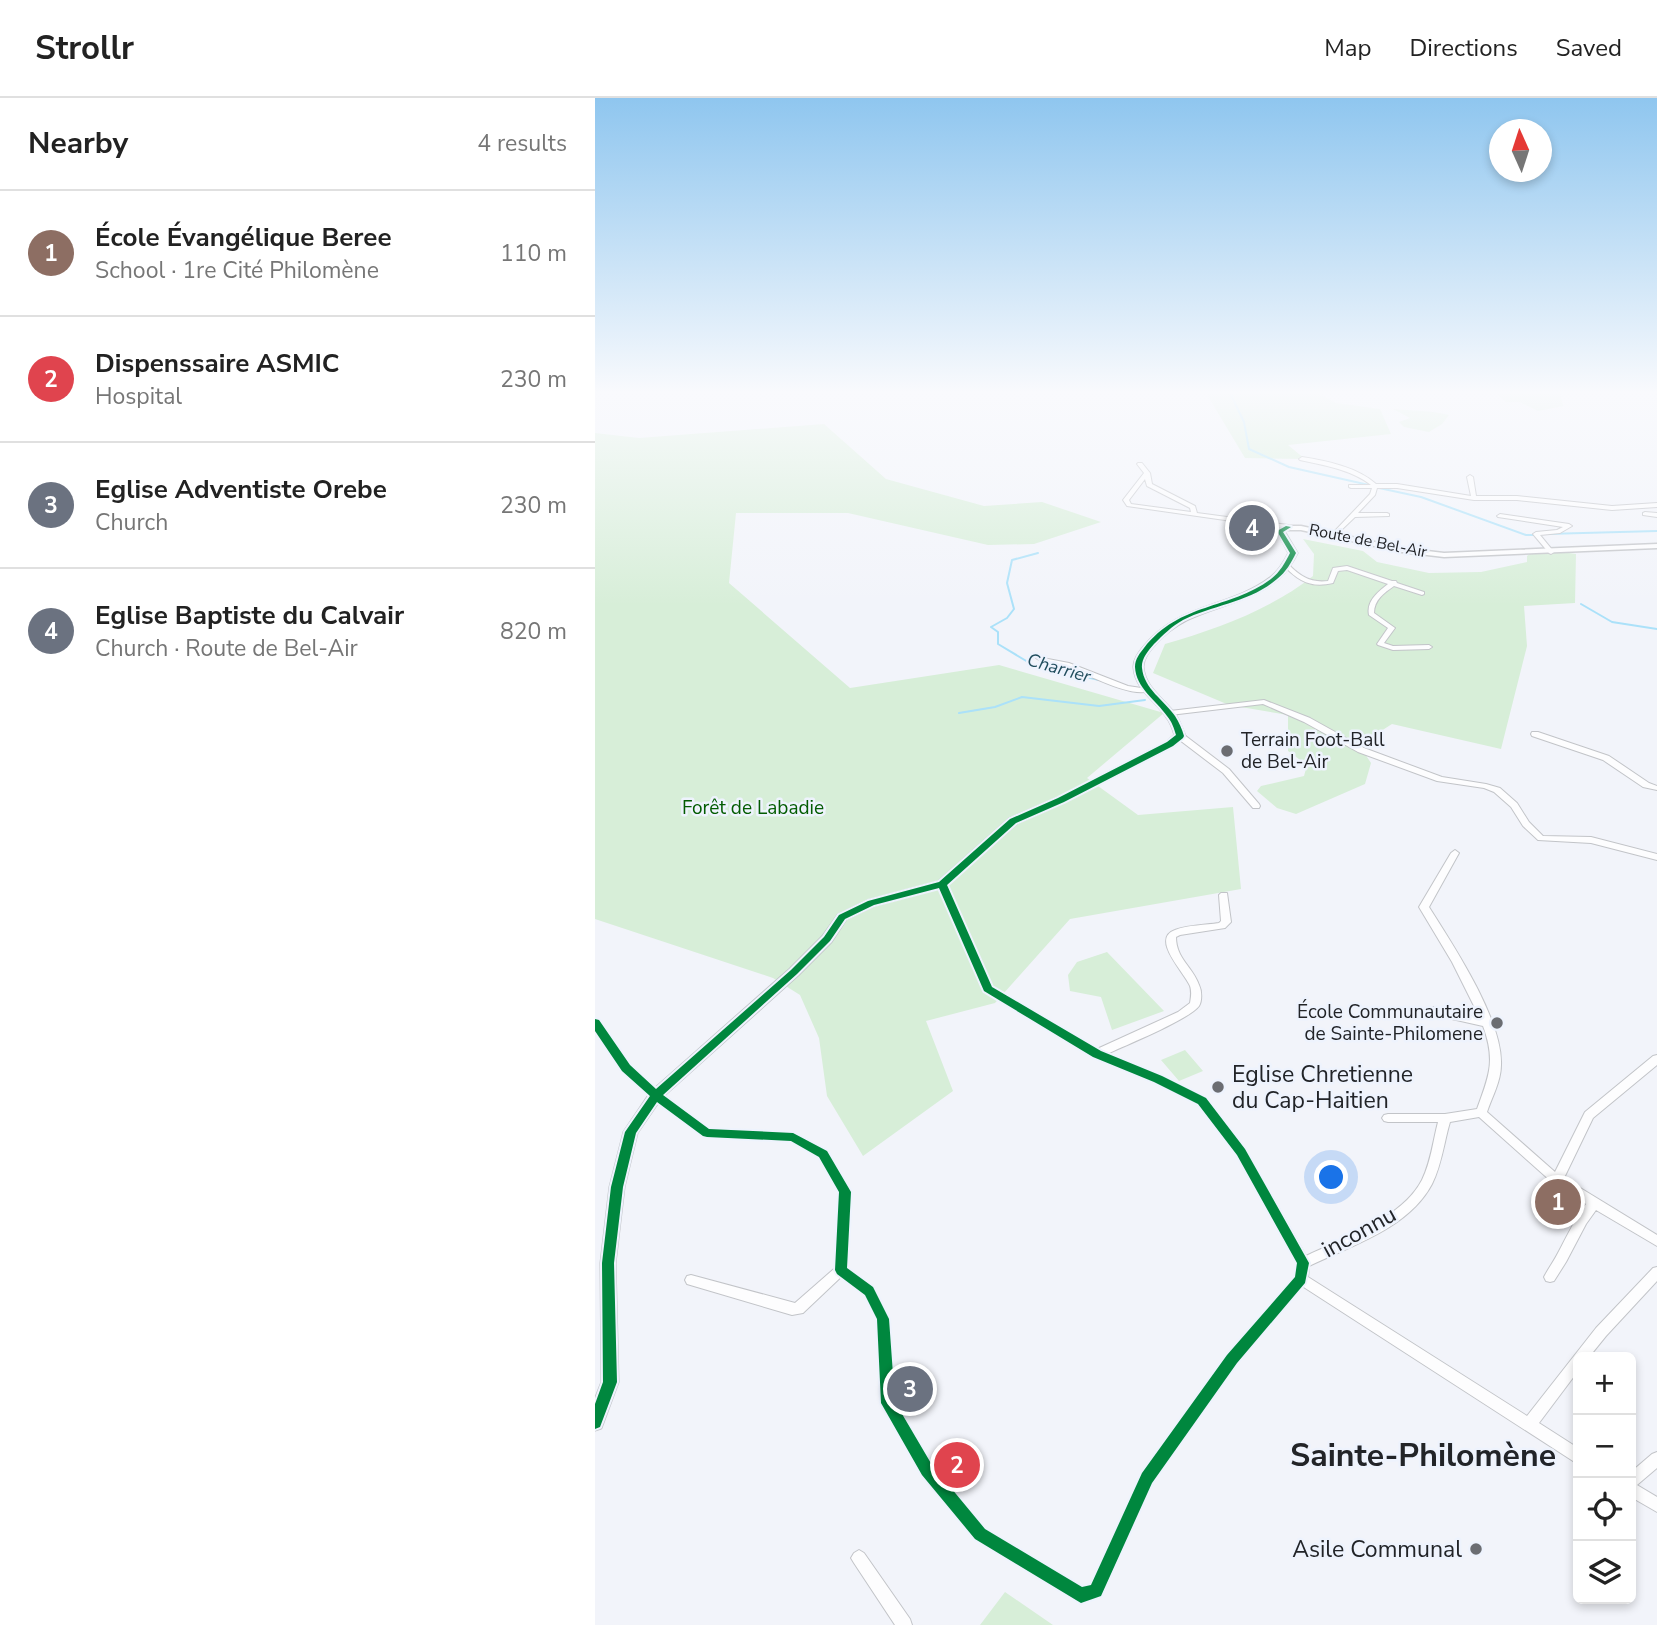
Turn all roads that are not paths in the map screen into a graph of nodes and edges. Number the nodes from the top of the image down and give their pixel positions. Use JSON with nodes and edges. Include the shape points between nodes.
{"nodes":[{"id":1,"x":1140,"y":464,"type":"dead end"},
{"id":2,"x":1323,"y":464,"type":"edge"},
{"id":3,"x":1147,"y":473,"type":"junction"},
{"id":4,"x":1470,"y":477,"type":"dead end"},
{"id":5,"x":1352,"y":486,"type":"dead end"},
{"id":6,"x":1375,"y":486,"type":"junction"},
{"id":7,"x":1474,"y":498,"type":"junction"},
{"id":8,"x":1657,"y":505,"type":"edge"},
{"id":9,"x":1194,"y":513,"type":"junction"},
{"id":10,"x":1645,"y":514,"type":"dead end"},
{"id":11,"x":1355,"y":515,"type":"junction"},
{"id":12,"x":1387,"y":515,"type":"dead end"},
{"id":13,"x":1657,"y":515,"type":"edge"},
{"id":14,"x":1500,"y":516,"type":"dead end"},
{"id":15,"x":1288,"y":527,"type":"junction"},
{"id":16,"x":1333,"y":536,"type":"junction"},
{"id":17,"x":1657,"y":546,"type":"edge"},
{"id":18,"x":1551,"y":552,"type":"junction"},
{"id":19,"x":1287,"y":566,"type":"junction"},
{"id":20,"x":1394,"y":582,"type":"junction"},
{"id":21,"x":1422,"y":593,"type":"dead end"},
{"id":22,"x":1429,"y":647,"type":"dead end"},
{"id":23,"x":1039,"y":658,"type":"dead end"},
{"id":24,"x":1145,"y":691,"type":"junction"},
{"id":25,"x":1170,"y":713,"type":"junction"},
{"id":26,"x":1535,"y":734,"type":"dead end"},
{"id":27,"x":1180,"y":736,"type":"junction"},
{"id":28,"x":1657,"y":788,"type":"edge"},
{"id":29,"x":1257,"y":806,"type":"dead end"},
{"id":30,"x":1455,"y":853,"type":"dead end"},
{"id":31,"x":1657,"y":857,"type":"edge"},
{"id":32,"x":942,"y":884,"type":"junction"},
{"id":33,"x":1224,"y":895,"type":"dead end"},
{"id":34,"x":1434,"y":1011,"type":"dead end"},
{"id":35,"x":595,"y":1023,"type":"edge"},
{"id":36,"x":1487,"y":1023,"type":"junction"},
{"id":37,"x":1097,"y":1054,"type":"junction"},
{"id":38,"x":1657,"y":1059,"type":"edge"},
{"id":39,"x":656,"y":1096,"type":"junction"},
{"id":40,"x":1481,"y":1113,"type":"junction"},
{"id":41,"x":1388,"y":1118,"type":"dead end"},
{"id":42,"x":1445,"y":1118,"type":"junction"},
{"id":43,"x":1557,"y":1180,"type":"junction"},
{"id":44,"x":1594,"y":1202,"type":"junction"},
{"id":45,"x":1657,"y":1241,"type":"edge"},
{"id":46,"x":1303,"y":1263,"type":"junction"},
{"id":47,"x":841,"y":1270,"type":"junction"},
{"id":48,"x":1657,"y":1272,"type":"edge"},
{"id":49,"x":1551,"y":1277,"type":"dead end"},
{"id":50,"x":1301,"y":1279,"type":"junction"},
{"id":51,"x":691,"y":1280,"type":"dead end"},
{"id":52,"x":1585,"y":1352,"type":"edge"},
{"id":53,"x":1573,"y":1368,"type":"edge"},
{"id":54,"x":595,"y":1422,"type":"edge"},
{"id":55,"x":1529,"y":1425,"type":"junction"},
{"id":56,"x":1573,"y":1453,"type":"edge"},
{"id":57,"x":1657,"y":1459,"type":"edge"},
{"id":58,"x":1635,"y":1478,"type":"edge"},
{"id":59,"x":1636,"y":1492,"type":"edge"},
{"id":60,"x":1657,"y":1505,"type":"edge"},
{"id":61,"x":859,"y":1558,"type":"dead end"},
{"id":62,"x":904,"y":1625,"type":"edge"}],
"edges":[{"from":1,"to":3,"type":"street"},
{"from":2,"to":6,"type":"street"},
{"from":3,"to":9,"type":"street","via":[[1149,485],[1193,507]]},
{"from":3,"to":9,"type":"street","via":[[1131,491],[1128,504]]},
{"from":4,"to":7,"type":"street"},
{"from":5,"to":6,"type":"street"},
{"from":6,"to":7,"type":"street"},
{"from":6,"to":11,"type":"street"},
{"from":7,"to":8,"type":"street","via":[[1612,508]]},
{"from":9,"to":15,"type":"street"},
{"from":10,"to":13,"type":"street"},
{"from":11,"to":12,"type":"street"},
{"from":11,"to":16,"type":"street"},
{"from":14,"to":18,"type":"street","via":[[1570,527],[1536,534]]},
{"from":15,"to":16,"type":"street","name":"Route de Bel-Air"},
{"from":15,"to":19,"type":"street","name":"Route de Bel-Air","via":[[1280,531],[1293,553]]},
{"from":16,"to":18,"type":"street","name":"Route de Bel-Air","via":[[1444,555]]},
{"from":17,"to":18,"type":"street","name":"Route de Bel-Air"},
{"from":19,"to":20,"type":"street","via":[[1307,583],[1331,582],[1335,569],[1342,568]]},
{"from":19,"to":24,"type":"street","via":[[1256,589],[1182,619],[1161,633],[1138,662]]},
{"from":20,"to":21,"type":"street"},
{"from":20,"to":22,"type":"street","via":[[1370,609],[1392,628],[1380,644]]},
{"from":23,"to":24,"type":"street","via":[[1067,664],[1127,690]]},
{"from":24,"to":25,"type":"street"},
{"from":25,"to":27,"type":"street"},
{"from":25,"to":31,"type":"street","via":[[1264,702],[1361,750],[1440,779],[1497,790],[1541,838],[1591,840]]},
{"from":26,"to":28,"type":"street","via":[[1606,758]]},
{"from":27,"to":29,"type":"street","via":[[1226,771]]},
{"from":27,"to":32,"type":"street","via":[[1013,821]]},
{"from":30,"to":36,"type":"street","via":[[1424,907]]},
{"from":32,"to":37,"type":"street","via":[[988,989]]},
{"from":32,"to":39,"type":"street","via":[[871,903],[842,917],[795,972]]},
{"from":33,"to":37,"type":"street","via":[[1226,922],[1222,926],[1171,936],[1173,954],[1194,979],[1195,1004]]},
{"from":34,"to":36,"type":"street"},
{"from":35,"to":39,"type":"street","via":[[626,1068]]},
{"from":36,"to":40,"type":"street","via":[[1496,1065]]},
{"from":37,"to":46,"type":"street","via":[[1202,1101],[1241,1152]]},
{"from":38,"to":43,"type":"street","via":[[1589,1115]]},
{"from":39,"to":47,"type":"street","via":[[707,1133],[793,1137],[823,1154],[845,1192]]},
{"from":39,"to":54,"type":"street","via":[[631,1132],[617,1187],[608,1263],[610,1382]]},
{"from":40,"to":42,"type":"street"},
{"from":40,"to":43,"type":"street"},
{"from":41,"to":42,"type":"street"},
{"from":42,"to":46,"type":"street","name":"inconnu","via":[[1422,1189],[1389,1220]]},
{"from":43,"to":44,"type":"street"},
{"from":44,"to":45,"type":"street"},
{"from":44,"to":49,"type":"street","via":[[1571,1235]]},
{"from":46,"to":50,"type":"street"},
{"from":47,"to":50,"type":"street","via":[[869,1291],[883,1319],[888,1403],[927,1470],[980,1534],[1081,1595],[1096,1591],[1147,1478],[1232,1359]]},
{"from":47,"to":51,"type":"street","via":[[798,1309]]},
{"from":48,"to":52,"type":"street"},
{"from":50,"to":55,"type":"street"},
{"from":53,"to":55,"type":"street"},
{"from":55,"to":56,"type":"street"},
{"from":57,"to":58,"type":"street"},
{"from":59,"to":60,"type":"street"},
{"from":61,"to":62,"type":"street"}]}
